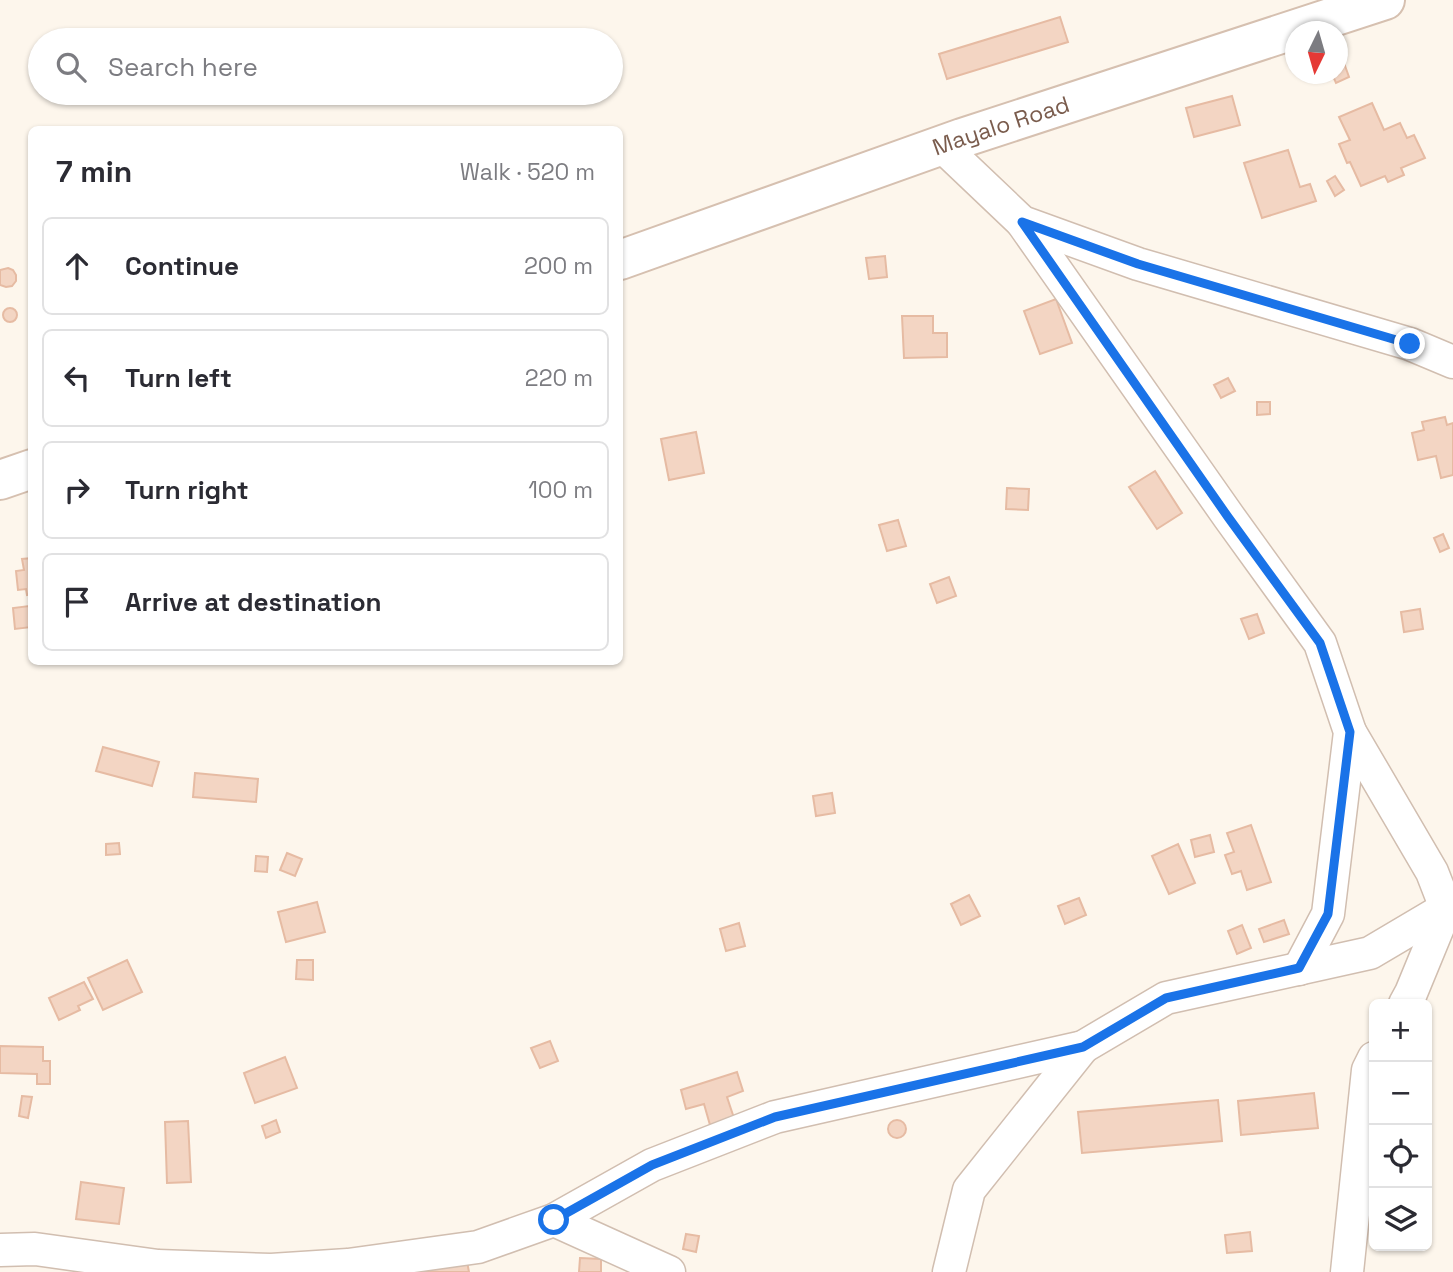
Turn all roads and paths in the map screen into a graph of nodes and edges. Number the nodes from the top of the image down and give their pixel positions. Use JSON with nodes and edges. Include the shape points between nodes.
{"nodes":[{"id":1,"x":1385,"y":0,"type":"edge"},
{"id":2,"x":941,"y":145,"type":"junction"},
{"id":3,"x":1022,"y":222,"type":"junction"},
{"id":4,"x":623,"y":259,"type":"edge"},
{"id":5,"x":1453,"y":362,"type":"edge"},
{"id":6,"x":28,"y":470,"type":"edge"},
{"id":7,"x":0,"y":480,"type":"edge"},
{"id":8,"x":1350,"y":732,"type":"junction"},
{"id":9,"x":1449,"y":907,"type":"edge"},
{"id":10,"x":1299,"y":968,"type":"junction"},
{"id":11,"x":1408,"y":999,"type":"edge"},
{"id":12,"x":1083,"y":1047,"type":"junction"},
{"id":13,"x":1372,"y":1062,"type":"edge"},
{"id":14,"x":554,"y":1220,"type":"junction"},
{"id":15,"x":0,"y":1250,"type":"edge"},
{"id":16,"x":670,"y":1272,"type":"edge"},
{"id":17,"x":949,"y":1272,"type":"edge"},
{"id":18,"x":1347,"y":1272,"type":"edge"}],
"edges":[{"from":1,"to":2,"type":"street","name":"Mayalo Road"},
{"from":2,"to":3,"type":"street"},
{"from":2,"to":4,"type":"street","name":"Mayalo Road"},
{"from":3,"to":5,"type":"street","via":[[1138,264],[1410,344]]},
{"from":3,"to":8,"type":"street","via":[[1320,643]]},
{"from":6,"to":7,"type":"street"},
{"from":8,"to":9,"type":"street"},
{"from":8,"to":10,"type":"street","via":[[1328,914]]},
{"from":9,"to":10,"type":"street","via":[[1370,953]]},
{"from":9,"to":11,"type":"street"},
{"from":10,"to":12,"type":"street","via":[[1166,998]]},
{"from":12,"to":14,"type":"street","via":[[775,1117],[652,1165]]},
{"from":12,"to":17,"type":"street","via":[[969,1190]]},
{"from":13,"to":18,"type":"street"},
{"from":14,"to":15,"type":"street","via":[[478,1247],[348,1265],[271,1270],[158,1266],[35,1249]]},
{"from":14,"to":16,"type":"street"}]}
